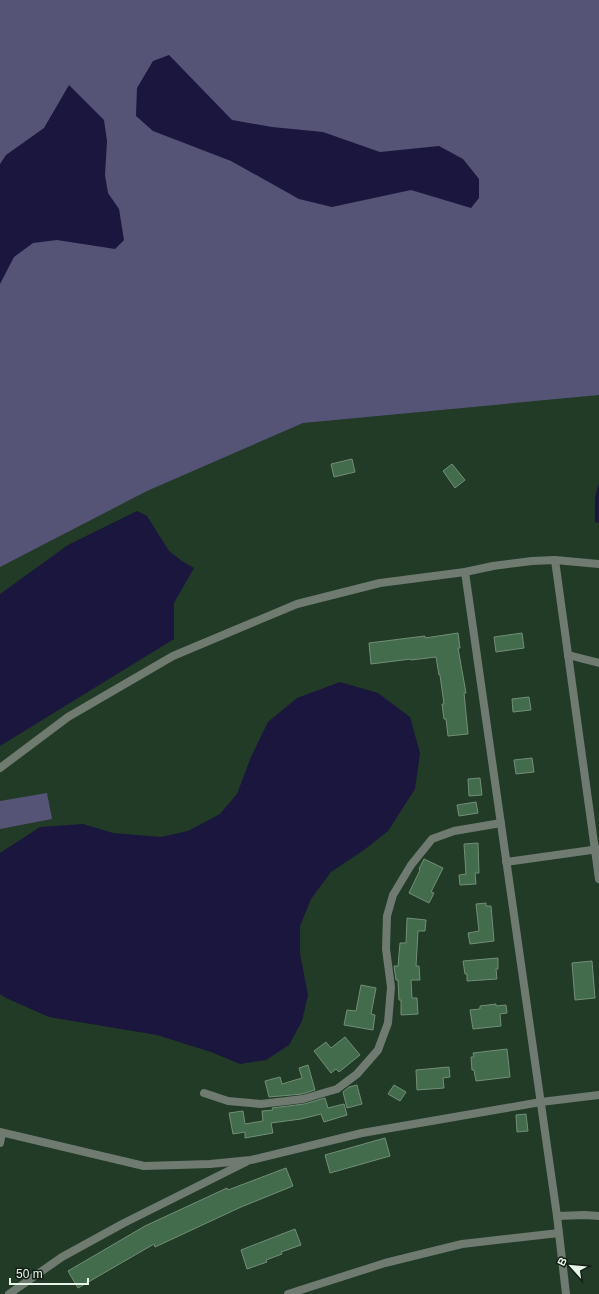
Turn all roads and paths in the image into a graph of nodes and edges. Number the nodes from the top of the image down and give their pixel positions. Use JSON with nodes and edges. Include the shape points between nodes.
{"nodes":[{"id":1,"x":555,"y":560,"type":"junction"},
{"id":2,"x":599,"y":564,"type":"edge"},
{"id":3,"x":465,"y":572,"type":"junction"},
{"id":4,"x":568,"y":655,"type":"junction"},
{"id":5,"x":599,"y":663,"type":"edge"},
{"id":6,"x":0,"y":768,"type":"edge"},
{"id":7,"x":500,"y":824,"type":"junction"},
{"id":8,"x":597,"y":850,"type":"edge"},
{"id":9,"x":506,"y":862,"type":"junction"},
{"id":10,"x":599,"y":879,"type":"edge"},
{"id":11,"x":204,"y":1093,"type":"dead end"},
{"id":12,"x":599,"y":1095,"type":"edge"},
{"id":13,"x":541,"y":1102,"type":"junction"},
{"id":14,"x":1,"y":1133,"type":"edge"},
{"id":15,"x":0,"y":1143,"type":"edge"},
{"id":16,"x":251,"y":1160,"type":"junction"},
{"id":17,"x":557,"y":1216,"type":"junction"},
{"id":18,"x":599,"y":1216,"type":"edge"},
{"id":19,"x":559,"y":1233,"type":"junction"},
{"id":20,"x":9,"y":1294,"type":"edge"},
{"id":21,"x":288,"y":1294,"type":"edge"},
{"id":22,"x":566,"y":1294,"type":"edge"}],
"edges":[{"from":1,"to":2,"type":"street"},
{"from":1,"to":3,"type":"street","via":[[493,566]]},
{"from":1,"to":4,"type":"street"},
{"from":3,"to":6,"type":"street","via":[[380,583],[297,604],[238,628],[172,656],[68,717]]},
{"from":3,"to":7,"type":"street"},
{"from":4,"to":5,"type":"street"},
{"from":4,"to":8,"type":"street"},
{"from":7,"to":9,"type":"street"},
{"from":7,"to":11,"type":"street","via":[[454,831],[432,839],[411,865],[393,895],[387,916],[386,949],[391,987],[388,1023],[378,1050],[357,1074],[337,1088],[303,1099],[261,1104],[228,1101]]},
{"from":8,"to":9,"type":"street"},
{"from":8,"to":10,"type":"street"},
{"from":9,"to":13,"type":"street"},
{"from":12,"to":13,"type":"street"},
{"from":13,"to":16,"type":"street","via":[[362,1133]]},
{"from":13,"to":17,"type":"street"},
{"from":14,"to":15,"type":"street"},
{"from":14,"to":16,"type":"street","via":[[144,1166]]},
{"from":16,"to":20,"type":"street","via":[[137,1216],[62,1257]]},
{"from":17,"to":18,"type":"street"},
{"from":17,"to":19,"type":"street"},
{"from":19,"to":21,"type":"street","via":[[462,1244],[385,1263]]},
{"from":19,"to":22,"type":"street"}]}
